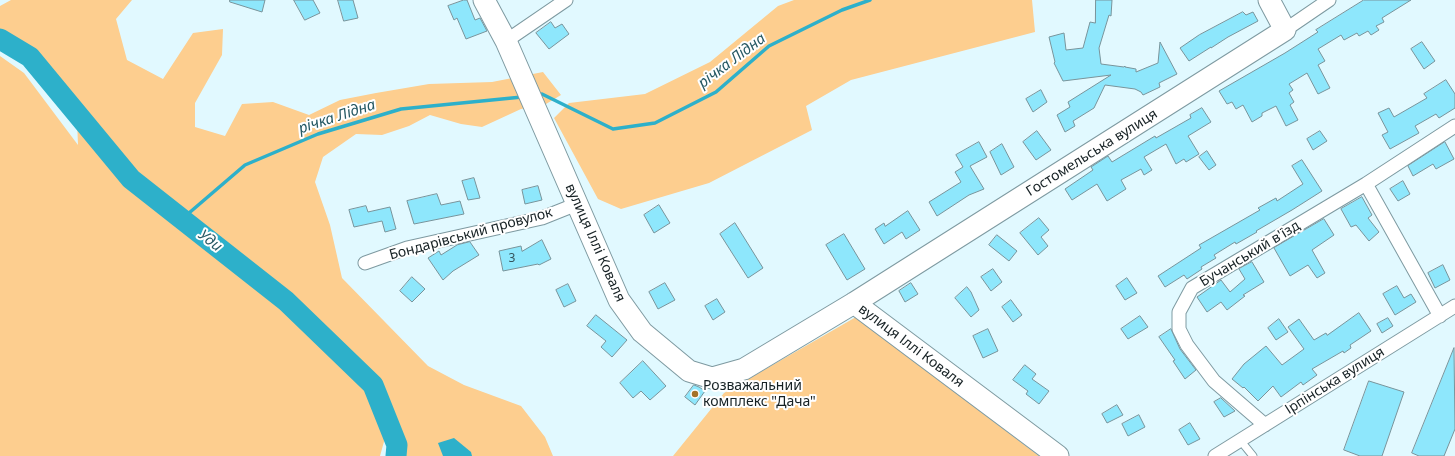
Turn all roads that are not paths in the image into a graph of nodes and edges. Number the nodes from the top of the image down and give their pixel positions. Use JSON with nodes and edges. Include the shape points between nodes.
{"nodes":[{"id":1,"x":484,"y":0,"type":"edge"},
{"id":2,"x":566,"y":0,"type":"edge"},
{"id":3,"x":1269,"y":0,"type":"edge"},
{"id":4,"x":1329,"y":0,"type":"edge"},
{"id":5,"x":1285,"y":30,"type":"junction"},
{"id":6,"x":506,"y":41,"type":"junction"},
{"id":7,"x":1455,"y":126,"type":"edge"},
{"id":8,"x":1366,"y":184,"type":"junction"},
{"id":9,"x":577,"y":204,"type":"junction"},
{"id":10,"x":365,"y":263,"type":"dead end"},
{"id":11,"x":854,"y":303,"type":"junction"},
{"id":12,"x":1455,"y":306,"type":"edge"},
{"id":13,"x":1440,"y":316,"type":"junction"},
{"id":14,"x":1265,"y":424,"type":"junction"},
{"id":15,"x":1240,"y":440,"type":"junction"},
{"id":16,"x":1058,"y":456,"type":"edge"},
{"id":17,"x":1215,"y":456,"type":"edge"},
{"id":18,"x":1253,"y":456,"type":"edge"}],
"edges":[{"from":1,"to":6,"type":"main road","name":"вулиця Іллі Коваля"},
{"from":2,"to":6,"type":"street"},
{"from":3,"to":5,"type":"main road"},
{"from":4,"to":5,"type":"street","name":"Гостомельська вулиця"},
{"from":5,"to":11,"type":"main road","name":"Гостомельська вулиця"},
{"from":6,"to":9,"type":"main road","name":"вулиця Іллі Коваля"},
{"from":7,"to":8,"type":"street","name":"Бучанський в'їзд"},
{"from":8,"to":13,"type":"street"},
{"from":8,"to":14,"type":"street","name":"Бучанський в'їзд","via":[[1192,288],[1179,312],[1179,328],[1187,345],[1214,381]]},
{"from":9,"to":10,"type":"street","name":"Бондарівський провулок","via":[[542,218],[407,248]]},
{"from":9,"to":11,"type":"main road","name":"вулиця Іллі Коваля","via":[[619,300],[642,332],[689,371],[712,378],[744,369]]},
{"from":11,"to":16,"type":"main road","name":"вулиця Іллі Коваля"},
{"from":12,"to":13,"type":"street","name":"Ірпінська вулиця"},
{"from":13,"to":14,"type":"street","name":"Ірпінська вулиця"},
{"from":14,"to":15,"type":"street","name":"Ірпінська вулиця"},
{"from":15,"to":17,"type":"street","name":"Ірпінська вулиця"},
{"from":15,"to":18,"type":"lane"}]}
